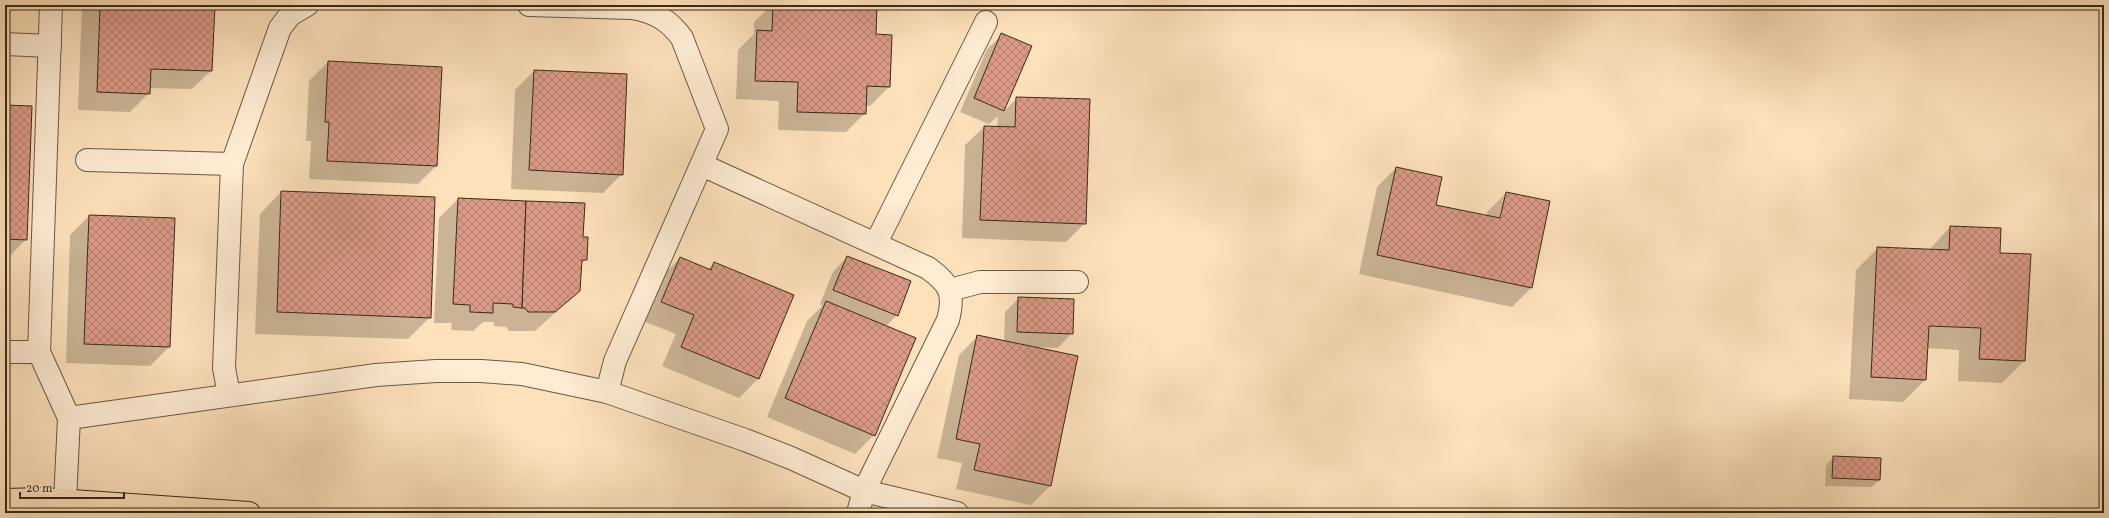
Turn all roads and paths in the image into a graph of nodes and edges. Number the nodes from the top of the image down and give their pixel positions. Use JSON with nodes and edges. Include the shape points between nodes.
{"nodes":[{"id":1,"x":51,"y":5,"type":"edge"},
{"id":2,"x":307,"y":5,"type":"edge"},
{"id":3,"x":529,"y":5,"type":"edge"},
{"id":4,"x":986,"y":22,"type":"dead end"},
{"id":5,"x":5,"y":44,"type":"edge"},
{"id":6,"x":50,"y":46,"type":"junction"},
{"id":7,"x":87,"y":160,"type":"dead end"},
{"id":8,"x":232,"y":164,"type":"junction"},
{"id":9,"x":702,"y":165,"type":"junction"},
{"id":10,"x":876,"y":243,"type":"junction"},
{"id":11,"x":1077,"y":282,"type":"dead end"},
{"id":12,"x":950,"y":290,"type":"junction"},
{"id":13,"x":5,"y":352,"type":"edge"},
{"id":14,"x":39,"y":352,"type":"junction"},
{"id":15,"x":607,"y":392,"type":"junction"},
{"id":16,"x":229,"y":395,"type":"junction"},
{"id":17,"x":69,"y":418,"type":"junction"},
{"id":18,"x":864,"y":491,"type":"junction"},
{"id":19,"x":5,"y":500,"type":"edge"},
{"id":20,"x":65,"y":501,"type":"junction"},
{"id":21,"x":249,"y":513,"type":"edge"},
{"id":22,"x":858,"y":513,"type":"edge"},
{"id":23,"x":956,"y":513,"type":"edge"}],
"edges":[{"from":1,"to":6,"type":"lane"},
{"from":2,"to":8,"type":"lane","via":[[290,16],[280,28]]},
{"from":3,"to":9,"type":"lane","via":[[640,10],[662,17],[673,26],[682,38],[717,130]]},
{"from":4,"to":10,"type":"lane"},
{"from":5,"to":6,"type":"lane"},
{"from":6,"to":14,"type":"lane"},
{"from":7,"to":8,"type":"lane"},
{"from":8,"to":16,"type":"lane","via":[[224,368]]},
{"from":9,"to":10,"type":"lane"},
{"from":9,"to":15,"type":"lane","via":[[615,361]]},
{"from":10,"to":12,"type":"lane","via":[[928,268],[941,277]]},
{"from":11,"to":12,"type":"lane","via":[[980,282]]},
{"from":12,"to":18,"type":"lane","via":[[952,304],[948,320]]},
{"from":13,"to":14,"type":"lane"},
{"from":14,"to":17,"type":"lane"},
{"from":15,"to":16,"type":"lane","via":[[522,374],[436,371],[331,380]]},
{"from":15,"to":18,"type":"lane","via":[[745,440]]},
{"from":16,"to":17,"type":"lane"},
{"from":17,"to":20,"type":"lane"},
{"from":18,"to":22,"type":"lane"},
{"from":18,"to":23,"type":"lane"},
{"from":19,"to":20,"type":"main road"},
{"from":20,"to":21,"type":"main road"}]}
